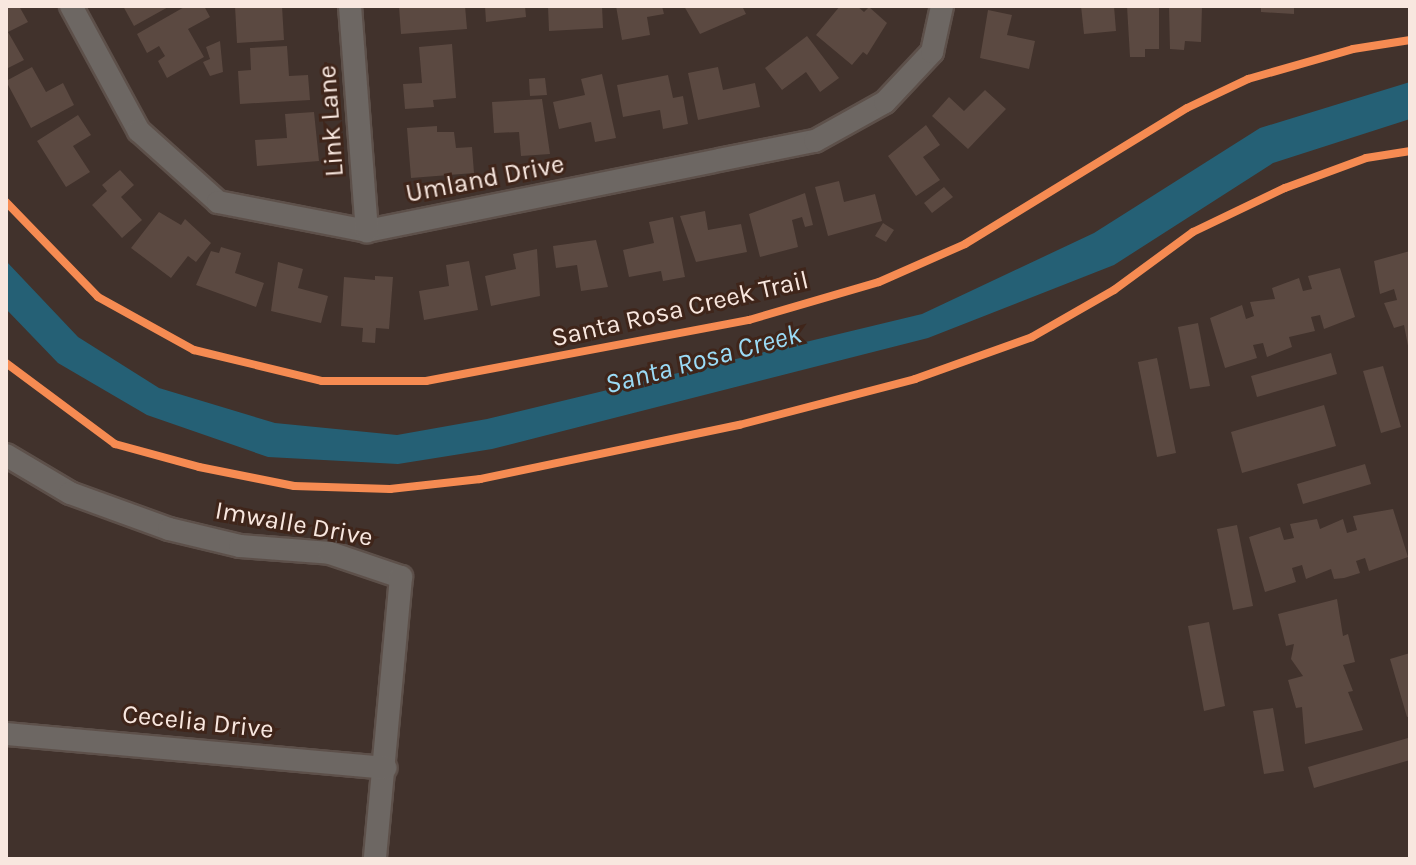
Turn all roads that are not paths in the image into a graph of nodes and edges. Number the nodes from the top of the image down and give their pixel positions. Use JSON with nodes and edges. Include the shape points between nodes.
{"nodes":[{"id":1,"x":71,"y":6,"type":"edge"},
{"id":2,"x":350,"y":6,"type":"edge"},
{"id":3,"x":942,"y":6,"type":"edge"},
{"id":4,"x":367,"y":231,"type":"junction"},
{"id":5,"x":6,"y":455,"type":"edge"},
{"id":6,"x":6,"y":734,"type":"edge"},
{"id":7,"x":385,"y":768,"type":"junction"},
{"id":8,"x":375,"y":859,"type":"edge"}],
"edges":[{"from":1,"to":4,"type":"street","name":"Umland Drive","via":[[139,131],[218,202]]},
{"from":2,"to":4,"type":"street","name":"Link Lane"},
{"from":3,"to":4,"type":"street","name":"Umland Drive","via":[[932,52],[885,102],[815,141]]},
{"from":5,"to":7,"type":"street","name":"Imwalle Drive","via":[[70,493],[169,529],[240,546],[330,553],[401,577]]},
{"from":6,"to":7,"type":"street","name":"Cecelia Drive"},
{"from":7,"to":8,"type":"street","name":"Imwalle Drive"}]}
